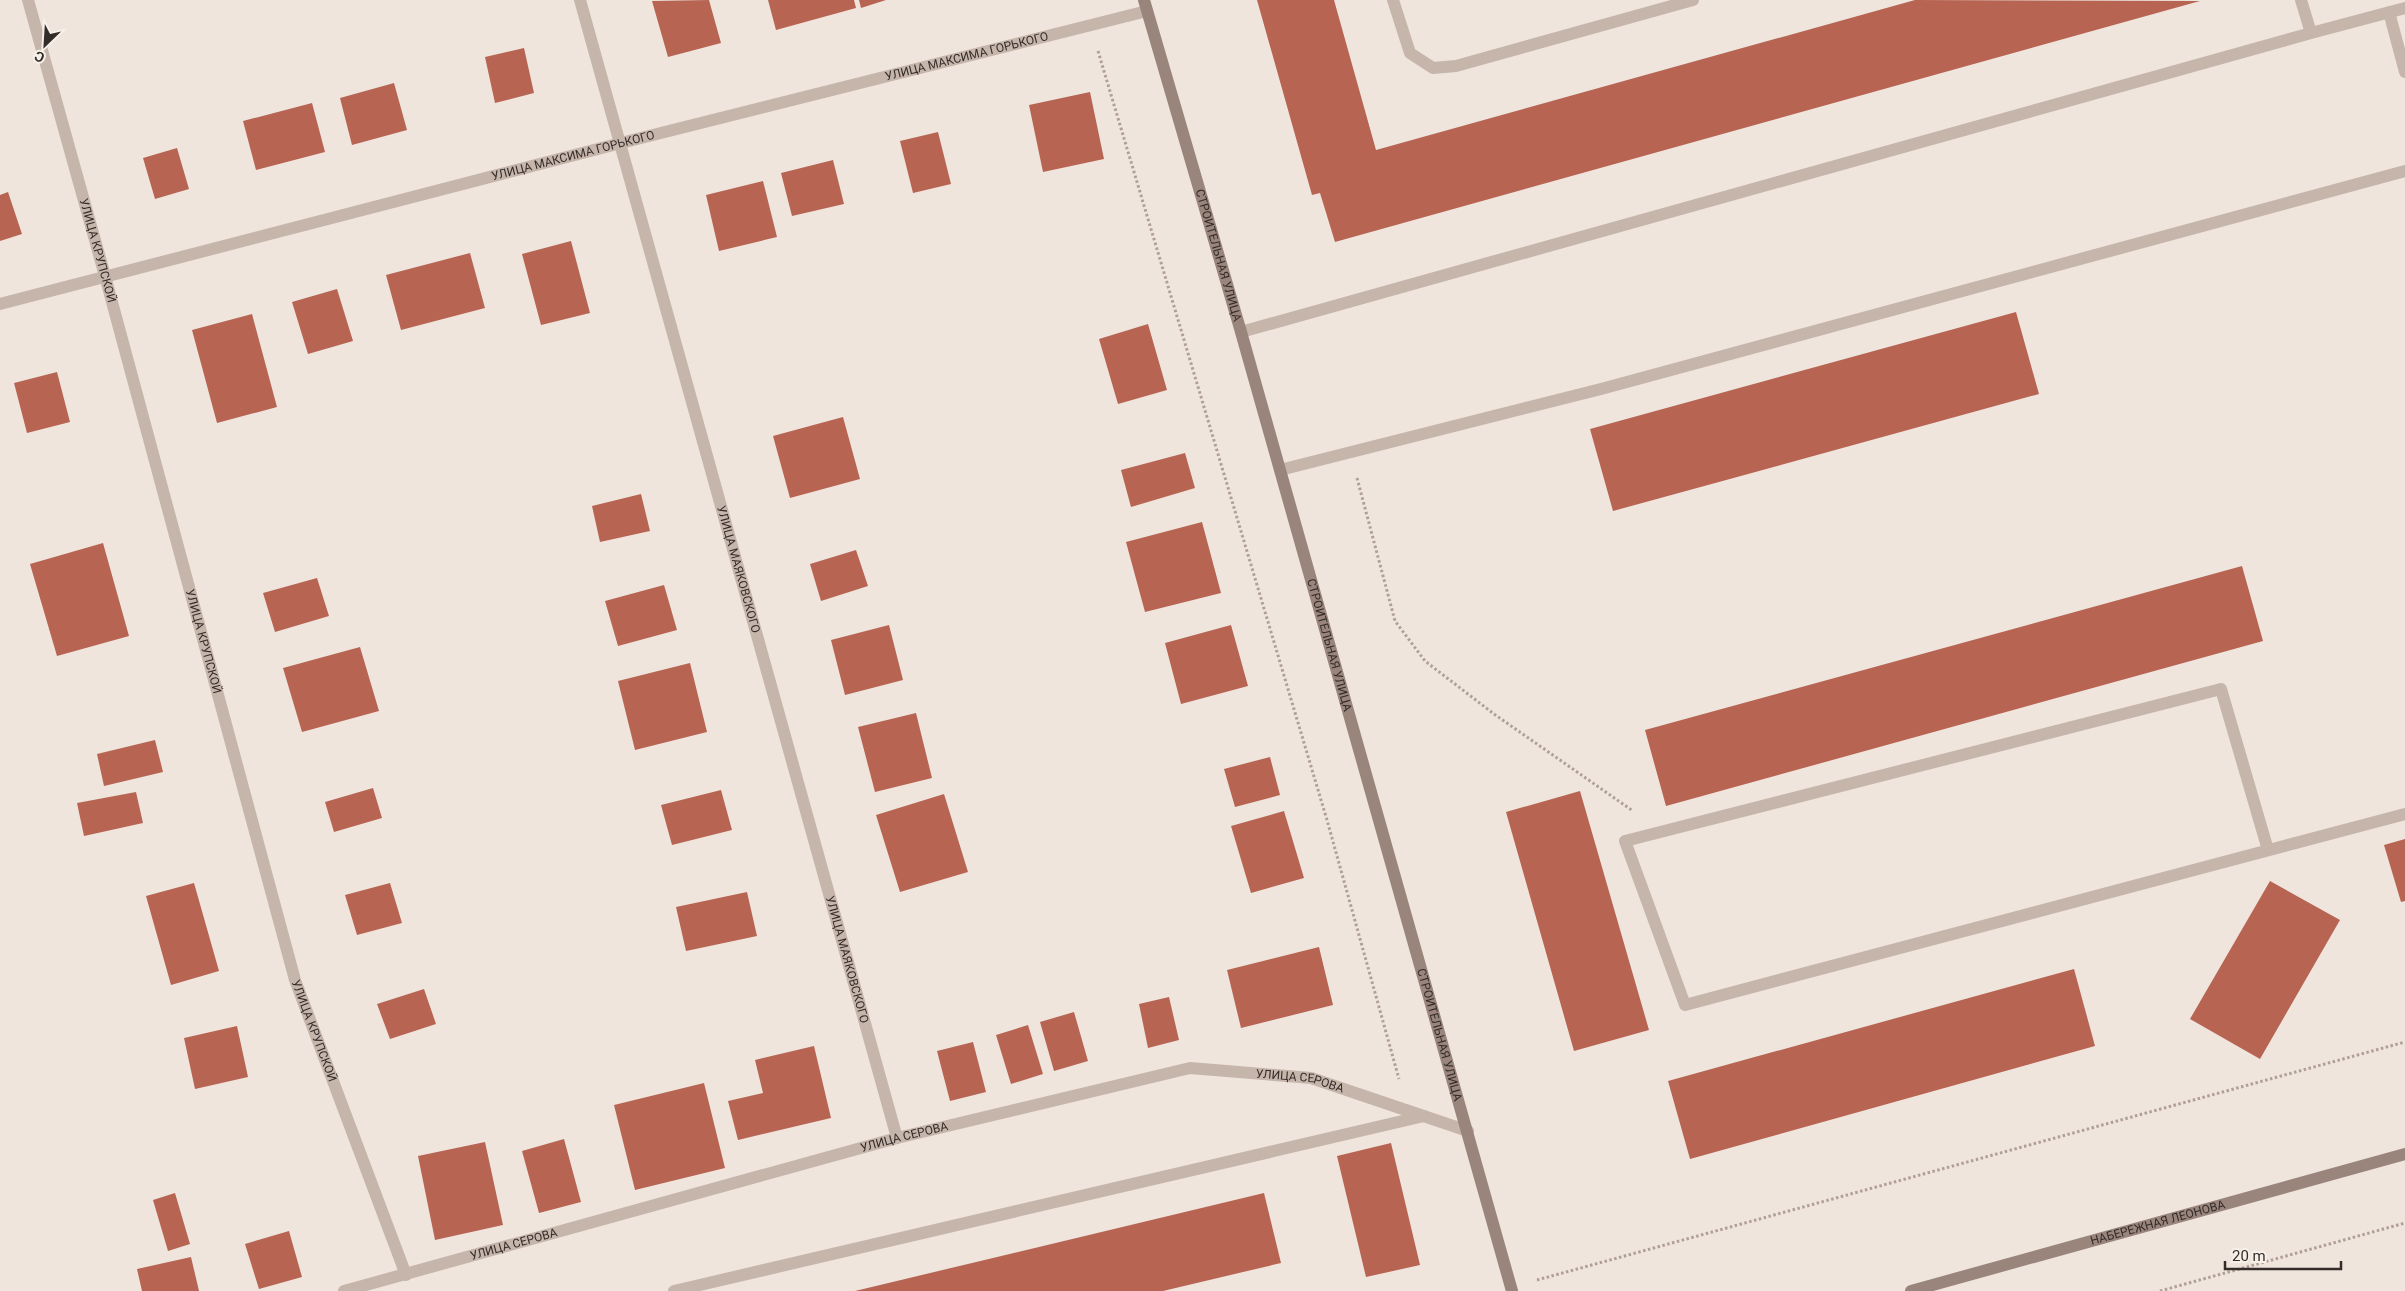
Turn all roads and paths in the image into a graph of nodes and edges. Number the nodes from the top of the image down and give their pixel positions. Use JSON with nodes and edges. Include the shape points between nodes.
{"nodes":[{"id":1,"x":28,"y":0,"type":"edge"},
{"id":2,"x":580,"y":0,"type":"edge"},
{"id":3,"x":1392,"y":0,"type":"edge"},
{"id":4,"x":1693,"y":0,"type":"edge"},
{"id":5,"x":2301,"y":0,"type":"edge"},
{"id":6,"x":1146,"y":5,"type":"edge"},
{"id":7,"x":2405,"y":8,"type":"edge"},
{"id":8,"x":2388,"y":12,"type":"junction"},
{"id":9,"x":1090,"y":25,"type":"junction"},
{"id":10,"x":2311,"y":33,"type":"junction"},
{"id":11,"x":2405,"y":72,"type":"edge"},
{"id":12,"x":621,"y":143,"type":"junction"},
{"id":13,"x":2405,"y":171,"type":"edge"},
{"id":14,"x":105,"y":276,"type":"junction"},
{"id":15,"x":0,"y":304,"type":"edge"},
{"id":16,"x":1241,"y":332,"type":"junction"},
{"id":17,"x":1350,"y":452,"type":"junction"},
{"id":18,"x":1280,"y":470,"type":"junction"},
{"id":19,"x":2405,"y":814,"type":"edge"},
{"id":20,"x":1662,"y":831,"type":"junction"},
{"id":21,"x":2268,"y":850,"type":"junction"},
{"id":22,"x":2405,"y":1042,"type":"edge"},
{"id":23,"x":1407,"y":1110,"type":"junction"},
{"id":24,"x":1424,"y":1116,"type":"junction"},
{"id":25,"x":1468,"y":1131,"type":"junction"},
{"id":26,"x":897,"y":1138,"type":"junction"},
{"id":27,"x":2405,"y":1154,"type":"edge"},
{"id":28,"x":2405,"y":1223,"type":"edge"},
{"id":29,"x":406,"y":1275,"type":"junction"},
{"id":30,"x":1511,"y":1289,"type":"edge"},
{"id":31,"x":344,"y":1291,"type":"edge"},
{"id":32,"x":674,"y":1291,"type":"edge"},
{"id":33,"x":1911,"y":1291,"type":"edge"},
{"id":34,"x":2160,"y":1291,"type":"edge"}],
"edges":[{"from":1,"to":14,"type":"street","name":"УЛИЦА КРУПСКОЙ"},
{"from":2,"to":12,"type":"street","name":"УЛИЦА МАЯКОВСКОГО"},
{"from":3,"to":4,"type":"street","via":[[1410,53],[1433,68],[1456,66]]},
{"from":5,"to":10,"type":"street"},
{"from":6,"to":9,"type":"street","name":"УЛИЦА МАКСИМА ГОРЬКОГО"},
{"from":6,"to":16,"type":"street","name":"СТРОИТЕЛЬНАЯ УЛИЦА"},
{"from":7,"to":8,"type":"street"},
{"from":8,"to":10,"type":"street"},
{"from":8,"to":11,"type":"street"},
{"from":9,"to":12,"type":"street","name":"УЛИЦА МАКСИМА ГОРЬКОГО"},
{"from":9,"to":23,"type":"path","via":[[1326,820]]},
{"from":10,"to":16,"type":"street"},
{"from":12,"to":14,"type":"street","name":"УЛИЦА МАКСИМА ГОРЬКОГО"},
{"from":12,"to":26,"type":"street","name":"УЛИЦА МАЯКОВСКОГО"},
{"from":13,"to":17,"type":"street","via":[[1601,388]]},
{"from":14,"to":15,"type":"street","name":"УЛИЦА МАКСИМА ГОРЬКОГО"},
{"from":14,"to":29,"type":"street","name":"УЛИЦА КРУПСКОЙ","via":[[294,980]]},
{"from":16,"to":18,"type":"street","name":"СТРОИТЕЛЬНАЯ УЛИЦА"},
{"from":17,"to":18,"type":"street"},
{"from":17,"to":20,"type":"path","via":[[1395,621],[1425,661],[1494,714]]},
{"from":18,"to":25,"type":"street","name":"СТРОИТЕЛЬНАЯ УЛИЦА"},
{"from":19,"to":21,"type":"street"},
{"from":20,"to":21,"type":"street","via":[[2221,689]]},
{"from":20,"to":21,"type":"street","via":[[1625,841],[1685,1005]]},
{"from":22,"to":30,"type":"path"},
{"from":23,"to":24,"type":"street","name":"УЛИЦА СЕРОВА"},
{"from":23,"to":26,"type":"street","name":"УЛИЦА СЕРОВА","via":[[1311,1078],[1190,1068]]},
{"from":24,"to":25,"type":"street","name":"УЛИЦА СЕРОВА"},
{"from":24,"to":32,"type":"street"},
{"from":25,"to":30,"type":"street","name":"СТРОИТЕЛЬНАЯ УЛИЦА"},
{"from":26,"to":29,"type":"street","name":"УЛИЦА СЕРОВА"},
{"from":27,"to":33,"type":"street","name":"НАБЕРЕЖНАЯ ЛЕОНОВА"},
{"from":28,"to":34,"type":"path"},
{"from":29,"to":31,"type":"street","name":"УЛИЦА СЕРОВА"}]}
